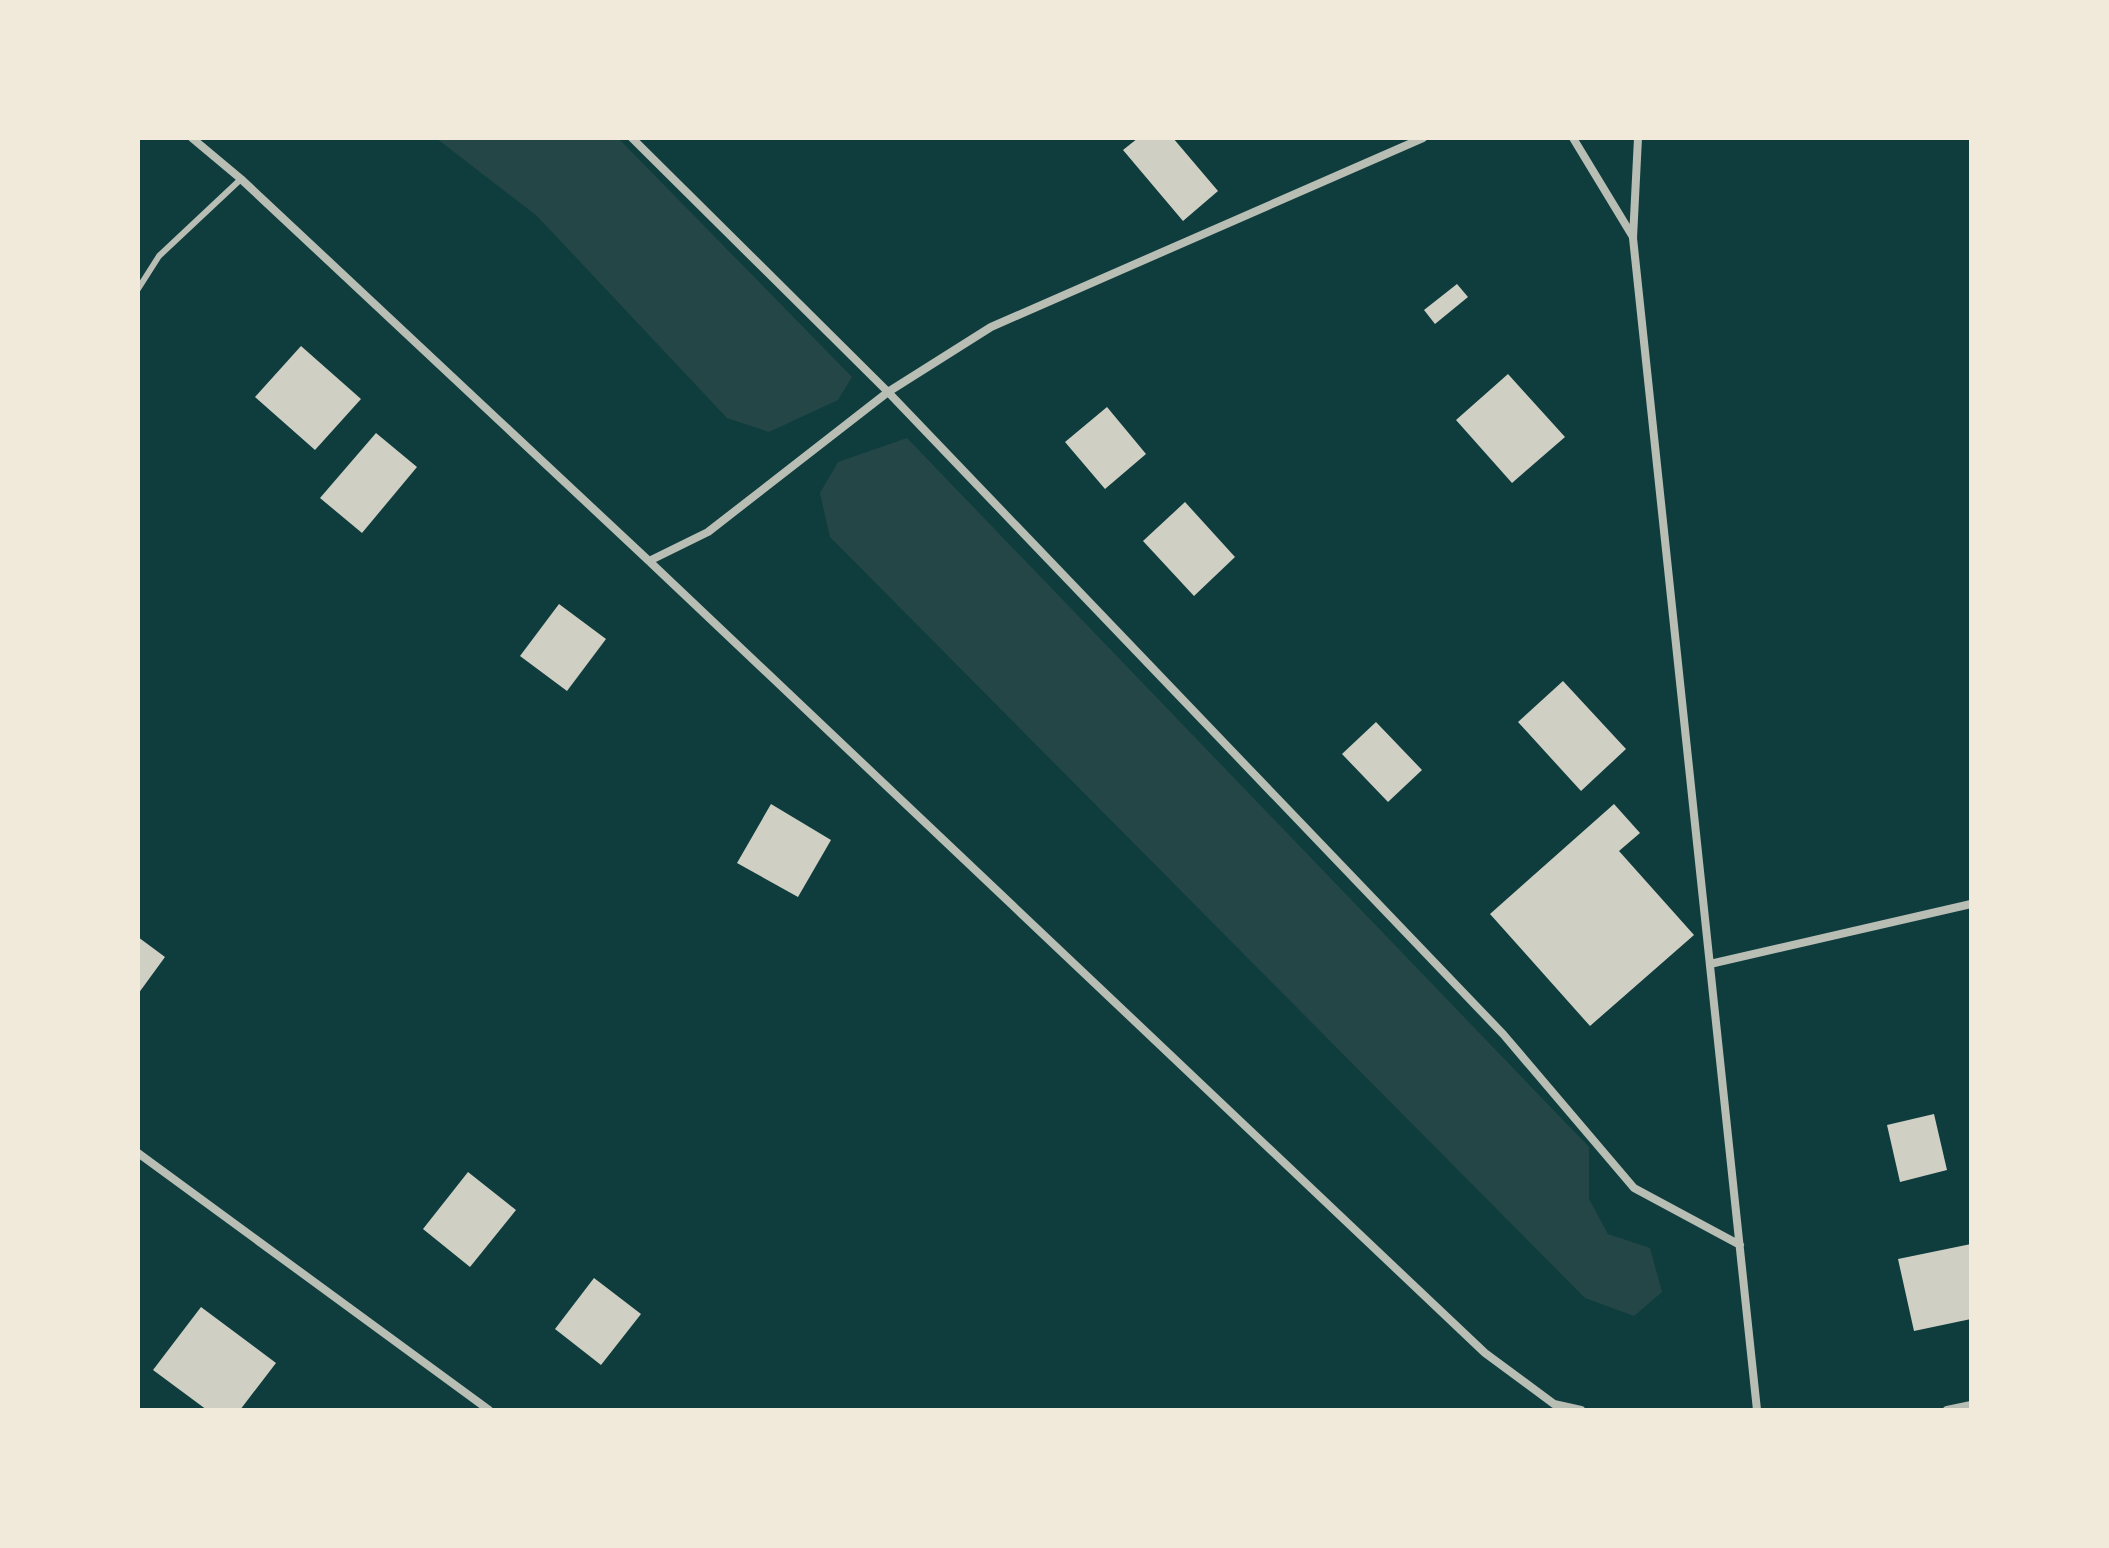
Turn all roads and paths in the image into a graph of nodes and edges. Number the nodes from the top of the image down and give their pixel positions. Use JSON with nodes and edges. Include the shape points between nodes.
{"nodes":[{"id":1,"x":192,"y":138,"type":"edge"},
{"id":2,"x":632,"y":138,"type":"edge"},
{"id":3,"x":1423,"y":138,"type":"edge"},
{"id":4,"x":1573,"y":138,"type":"edge"},
{"id":5,"x":1638,"y":138,"type":"edge"},
{"id":6,"x":241,"y":179,"type":"junction"},
{"id":7,"x":1633,"y":238,"type":"junction"},
{"id":8,"x":138,"y":289,"type":"edge"},
{"id":9,"x":888,"y":392,"type":"junction"},
{"id":10,"x":649,"y":561,"type":"junction"},
{"id":11,"x":1971,"y":904,"type":"edge"},
{"id":12,"x":1710,"y":964,"type":"junction"},
{"id":13,"x":138,"y":1153,"type":"edge"},
{"id":14,"x":1740,"y":1245,"type":"junction"},
{"id":15,"x":1971,"y":1405,"type":"edge"},
{"id":16,"x":489,"y":1410,"type":"edge"},
{"id":17,"x":1581,"y":1410,"type":"edge"},
{"id":18,"x":1757,"y":1410,"type":"edge"},
{"id":19,"x":1947,"y":1410,"type":"edge"}],
"edges":[{"from":1,"to":6,"type":"street"},
{"from":2,"to":9,"type":"street"},
{"from":3,"to":9,"type":"street","via":[[991,327]]},
{"from":4,"to":7,"type":"street"},
{"from":5,"to":7,"type":"street"},
{"from":6,"to":8,"type":"lane","via":[[159,256]]},
{"from":6,"to":10,"type":"street"},
{"from":7,"to":12,"type":"street"},
{"from":9,"to":10,"type":"street","via":[[708,532]]},
{"from":9,"to":14,"type":"street","via":[[1503,1034],[1634,1188]]},
{"from":10,"to":17,"type":"street","via":[[1485,1353],[1554,1404]]},
{"from":11,"to":12,"type":"street"},
{"from":12,"to":14,"type":"street"},
{"from":13,"to":16,"type":"street"},
{"from":14,"to":18,"type":"street"},
{"from":15,"to":19,"type":"street"}]}
